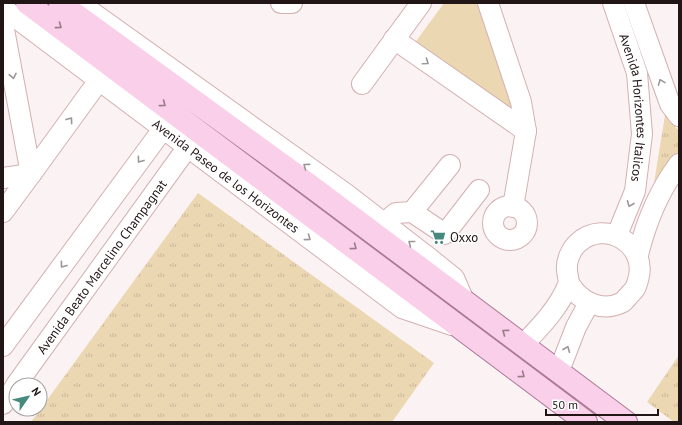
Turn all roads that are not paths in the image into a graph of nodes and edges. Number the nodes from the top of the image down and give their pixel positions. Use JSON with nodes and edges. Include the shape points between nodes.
{"nodes":[{"id":1,"x":27,"y":3,"type":"edge"},
{"id":2,"x":60,"y":3,"type":"edge"},
{"id":3,"x":79,"y":3,"type":"edge"},
{"id":4,"x":280,"y":3,"type":"edge"},
{"id":5,"x":292,"y":3,"type":"edge"},
{"id":6,"x":421,"y":3,"type":"edge"},
{"id":7,"x":488,"y":3,"type":"edge"},
{"id":8,"x":613,"y":3,"type":"edge"},
{"id":9,"x":634,"y":3,"type":"edge"},
{"id":10,"x":3,"y":8,"type":"edge"},
{"id":11,"x":3,"y":24,"type":"edge"},
{"id":12,"x":394,"y":39,"type":"junction"},
{"id":13,"x":100,"y":79,"type":"junction"},
{"id":14,"x":362,"y":84,"type":"dead end"},
{"id":15,"x":674,"y":110,"type":"edge"},
{"id":16,"x":640,"y":112,"type":"junction"},
{"id":17,"x":163,"y":128,"type":"junction"},
{"id":18,"x":526,"y":131,"type":"junction"},
{"id":19,"x":187,"y":148,"type":"junction"},
{"id":20,"x":679,"y":164,"type":"edge"},
{"id":21,"x":450,"y":165,"type":"dead end"},
{"id":22,"x":31,"y":174,"type":"junction"},
{"id":23,"x":3,"y":178,"type":"edge"},
{"id":24,"x":479,"y":190,"type":"dead end"},
{"id":25,"x":513,"y":206,"type":"dead end"},
{"id":26,"x":3,"y":212,"type":"edge"},
{"id":27,"x":412,"y":212,"type":"junction"},
{"id":28,"x":384,"y":223,"type":"junction"},
{"id":29,"x":445,"y":234,"type":"junction"},
{"id":30,"x":618,"y":235,"type":"junction"},
{"id":31,"x":638,"y":255,"type":"junction"},
{"id":32,"x":429,"y":258,"type":"junction"},
{"id":33,"x":569,"y":283,"type":"junction"},
{"id":34,"x":464,"y":301,"type":"junction"},
{"id":35,"x":589,"y":303,"type":"junction"},
{"id":36,"x":457,"y":326,"type":"junction"},
{"id":37,"x":523,"y":345,"type":"junction"},
{"id":38,"x":3,"y":346,"type":"edge"},
{"id":39,"x":559,"y":371,"type":"junction"},
{"id":40,"x":22,"y":377,"type":"edge"},
{"id":41,"x":586,"y":422,"type":"edge"},
{"id":42,"x":626,"y":422,"type":"edge"}],
"edges":[{"from":1,"to":36,"type":"main road","name":"Avenida Paseo de los Horizontes","one_way":true},
{"from":2,"to":34,"type":"main road"},
{"from":28,"to":3,"type":"street","one_way":true},
{"from":4,"to":5,"type":"street"},
{"from":6,"to":12,"type":"street"},
{"from":7,"to":18,"type":"street","via":[[521,102]]},
{"from":8,"to":16,"type":"street","name":"Avenida Horizontes Italicos","via":[[637,73]]},
{"from":15,"to":9,"type":"street","name":"Avenida Horizontes Italicos","one_way":true},
{"from":10,"to":13,"type":"street","name":"Avenida Paseo de los Horizontes"},
{"from":11,"to":22,"type":"street","one_way":true},
{"from":12,"to":14,"type":"street"},
{"from":12,"to":18,"type":"street","one_way":true},
{"from":13,"to":17,"type":"street","name":"Avenida Paseo de los Horizontes"},
{"from":22,"to":13,"type":"street","one_way":true},
{"from":15,"to":16,"type":"street"},
{"from":16,"to":30,"type":"street","name":"Avenida Horizontes Italicos","one_way":true,"via":[[642,134],[635,191]]},
{"from":17,"to":19,"type":"street","name":"Avenida Paseo de los Horizontes"},
{"from":17,"to":38,"type":"street","one_way":true},
{"from":18,"to":25,"type":"street"},
{"from":19,"to":36,"type":"street","name":"Avenida Paseo de los Horizontes","one_way":true,"via":[[402,308]]},
{"from":19,"to":40,"type":"street","name":"Avenida Beato Marcelino Champagnat"},
{"from":20,"to":31,"type":"street","via":[[653,207]]},
{"from":21,"to":27,"type":"street"},
{"from":22,"to":23,"type":"street"},
{"from":22,"to":26,"type":"street"},
{"from":24,"to":29,"type":"street"},
{"from":27,"to":28,"type":"street","via":[[396,213]]},
{"from":27,"to":29,"type":"street"},
{"from":32,"to":28,"type":"street","one_way":true},
{"from":29,"to":32,"type":"street"},
{"from":30,"to":31,"type":"street","via":[[629,243]]},
{"from":30,"to":33,"type":"street","via":[[590,235],[578,243],[568,262]]},
{"from":31,"to":35,"type":"street","via":[[641,272],[636,289],[623,302],[606,307]]},
{"from":32,"to":34,"type":"street","via":[[454,278]]},
{"from":33,"to":35,"type":"street","via":[[580,298]]},
{"from":33,"to":37,"type":"street","via":[[555,311]]},
{"from":37,"to":34,"type":"main road","one_way":true},
{"from":39,"to":35,"type":"street","one_way":true,"via":[[576,327]]},
{"from":36,"to":41,"type":"main road","name":"Avenida Paseo de los Horizontes","one_way":true},
{"from":37,"to":39,"type":"main road"},
{"from":39,"to":42,"type":"main road"}]}
